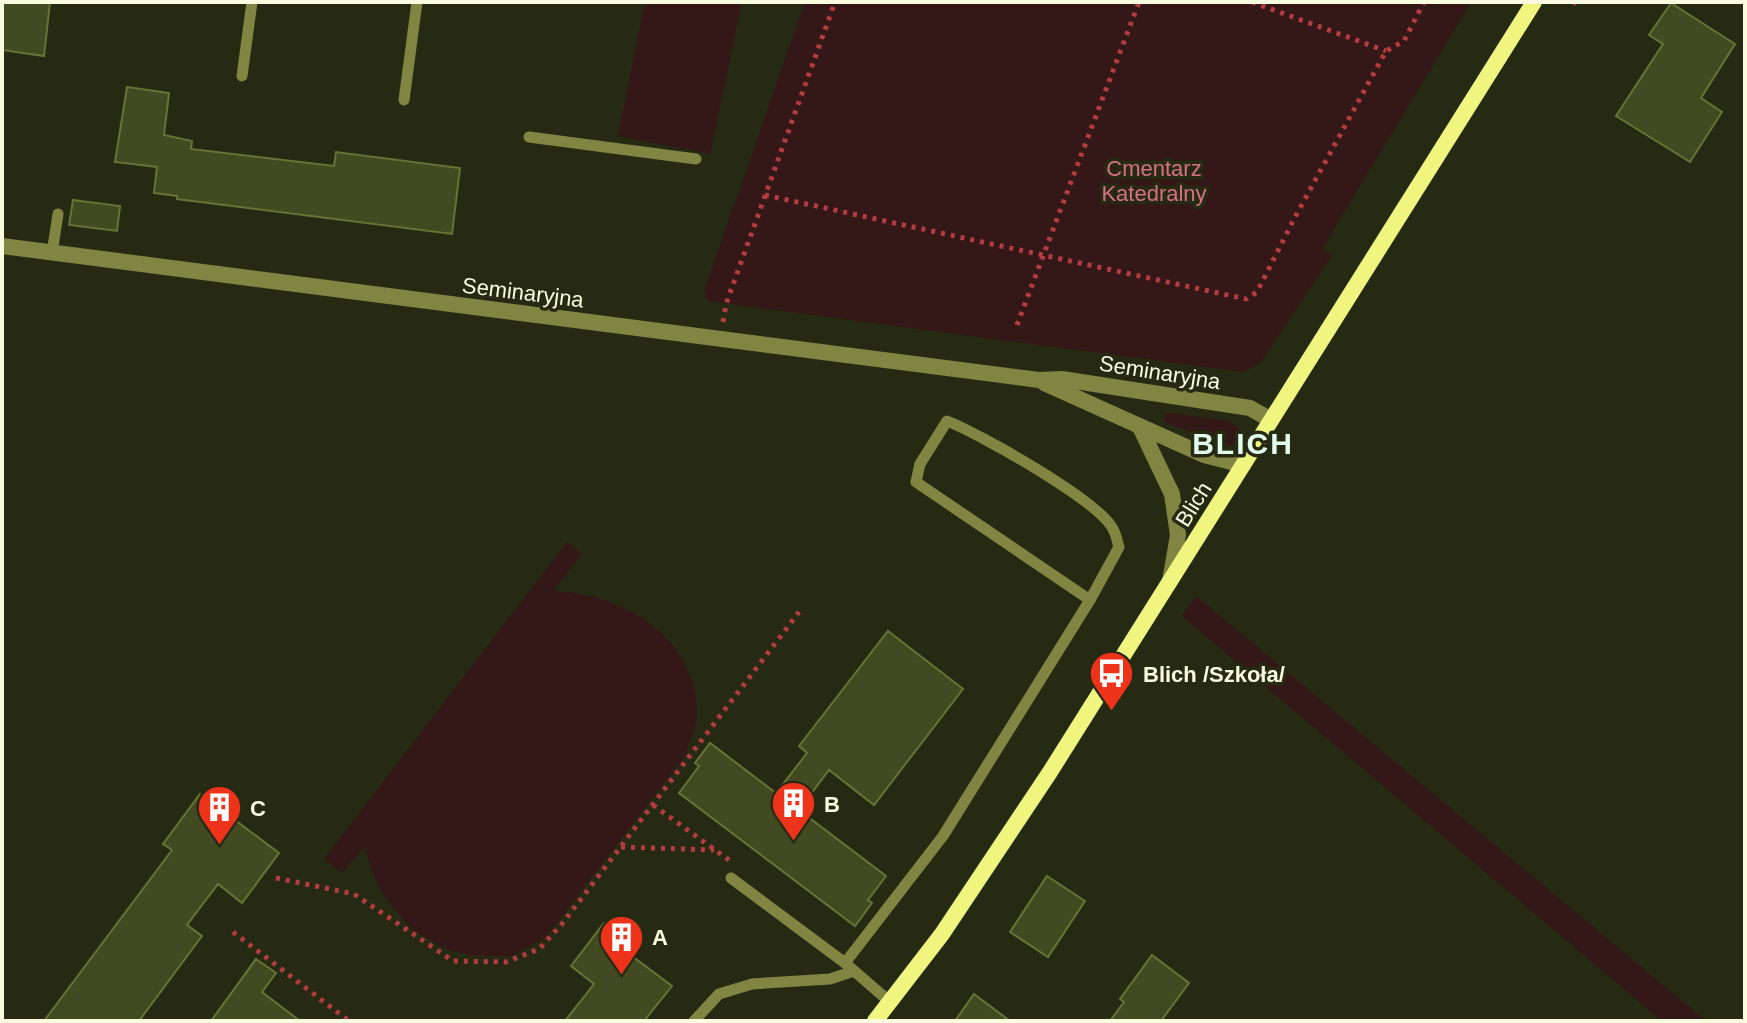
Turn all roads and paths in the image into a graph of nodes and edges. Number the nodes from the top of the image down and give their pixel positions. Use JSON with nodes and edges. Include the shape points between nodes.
{"nodes":[{"id":1,"x":252,"y":2,"type":"edge"},
{"id":2,"x":417,"y":2,"type":"edge"},
{"id":3,"x":835,"y":2,"type":"edge"},
{"id":4,"x":1139,"y":2,"type":"edge"},
{"id":5,"x":1252,"y":2,"type":"edge"},
{"id":6,"x":1424,"y":2,"type":"edge"},
{"id":7,"x":1534,"y":2,"type":"edge"},
{"id":8,"x":1386,"y":51,"type":"junction"},
{"id":9,"x":242,"y":76,"type":"dead end"},
{"id":10,"x":404,"y":100,"type":"dead end"},
{"id":11,"x":529,"y":137,"type":"dead end"},
{"id":12,"x":696,"y":159,"type":"dead end"},
{"id":13,"x":765,"y":195,"type":"junction"},
{"id":14,"x":58,"y":214,"type":"dead end"},
{"id":15,"x":2,"y":246,"type":"edge"},
{"id":16,"x":52,"y":253,"type":"junction"},
{"id":17,"x":1044,"y":255,"type":"junction"},
{"id":18,"x":726,"y":304,"type":"dead end"},
{"id":19,"x":1017,"y":325,"type":"dead end"},
{"id":20,"x":1039,"y":380,"type":"junction"},
{"id":21,"x":1271,"y":420,"type":"junction"},
{"id":22,"x":1140,"y":427,"type":"junction"},
{"id":23,"x":1243,"y":465,"type":"junction"},
{"id":24,"x":1170,"y":581,"type":"junction"},
{"id":25,"x":1090,"y":600,"type":"junction"},
{"id":26,"x":799,"y":612,"type":"dead end"},
{"id":27,"x":653,"y":805,"type":"junction"},
{"id":28,"x":621,"y":847,"type":"junction"},
{"id":29,"x":715,"y":850,"type":"junction"},
{"id":30,"x":276,"y":878,"type":"dead end"},
{"id":31,"x":731,"y":878,"type":"joint"},
{"id":32,"x":233,"y":932,"type":"dead end"},
{"id":33,"x":849,"y":967,"type":"junction"},
{"id":34,"x":890,"y":1002,"type":"junction"},
{"id":35,"x":349,"y":1021,"type":"edge"},
{"id":36,"x":694,"y":1021,"type":"edge"},
{"id":37,"x":875,"y":1021,"type":"edge"}],
"edges":[{"from":1,"to":9,"type":"lane"},
{"from":2,"to":10,"type":"lane"},
{"from":3,"to":13,"type":"path"},
{"from":4,"to":17,"type":"path"},
{"from":5,"to":8,"type":"path"},
{"from":6,"to":8,"type":"path","via":[[1404,41]]},
{"from":7,"to":21,"type":"street","name":"Blich"},
{"from":8,"to":17,"type":"path","via":[[1257,292],[1246,299]]},
{"from":11,"to":12,"type":"lane"},
{"from":13,"to":17,"type":"path"},
{"from":13,"to":18,"type":"path"},
{"from":14,"to":16,"type":"lane"},
{"from":15,"to":16,"type":"street","name":"Seminaryjna"},
{"from":16,"to":20,"type":"street","name":"Seminaryjna"},
{"from":17,"to":19,"type":"path"},
{"from":20,"to":21,"type":"street","name":"Seminaryjna","via":[[1062,379],[1250,408]]},
{"from":20,"to":22,"type":"street","name":"Seminaryjna"},
{"from":21,"to":23,"type":"street","name":"Blich"},
{"from":22,"to":23,"type":"street","name":"Seminaryjna","via":[[1204,455]]},
{"from":22,"to":24,"type":"street","via":[[1172,494],[1178,535]]},
{"from":23,"to":24,"type":"street","name":"Blich"},
{"from":24,"to":34,"type":"street","name":"Blich","via":[[1005,841]]},
{"from":25,"to":25,"type":"lane","via":[[916,482],[920,464],[947,421],[1051,478],[1113,528],[1119,547]]},
{"from":25,"to":33,"type":"lane","via":[[943,836]]},
{"from":26,"to":27,"type":"path"},
{"from":27,"to":28,"type":"path"},
{"from":27,"to":29,"type":"path"},
{"from":28,"to":29,"type":"path"},
{"from":28,"to":30,"type":"path","via":[[539,949],[506,962],[453,961],[354,894]]},
{"from":29,"to":31,"type":"path","via":[[731,862]]},
{"from":31,"to":33,"type":"lane"},
{"from":32,"to":35,"type":"path"},
{"from":33,"to":34,"type":"lane"},
{"from":33,"to":36,"type":"lane","via":[[830,979],[752,984],[719,994]]},
{"from":34,"to":37,"type":"street","name":"Blich"}]}
